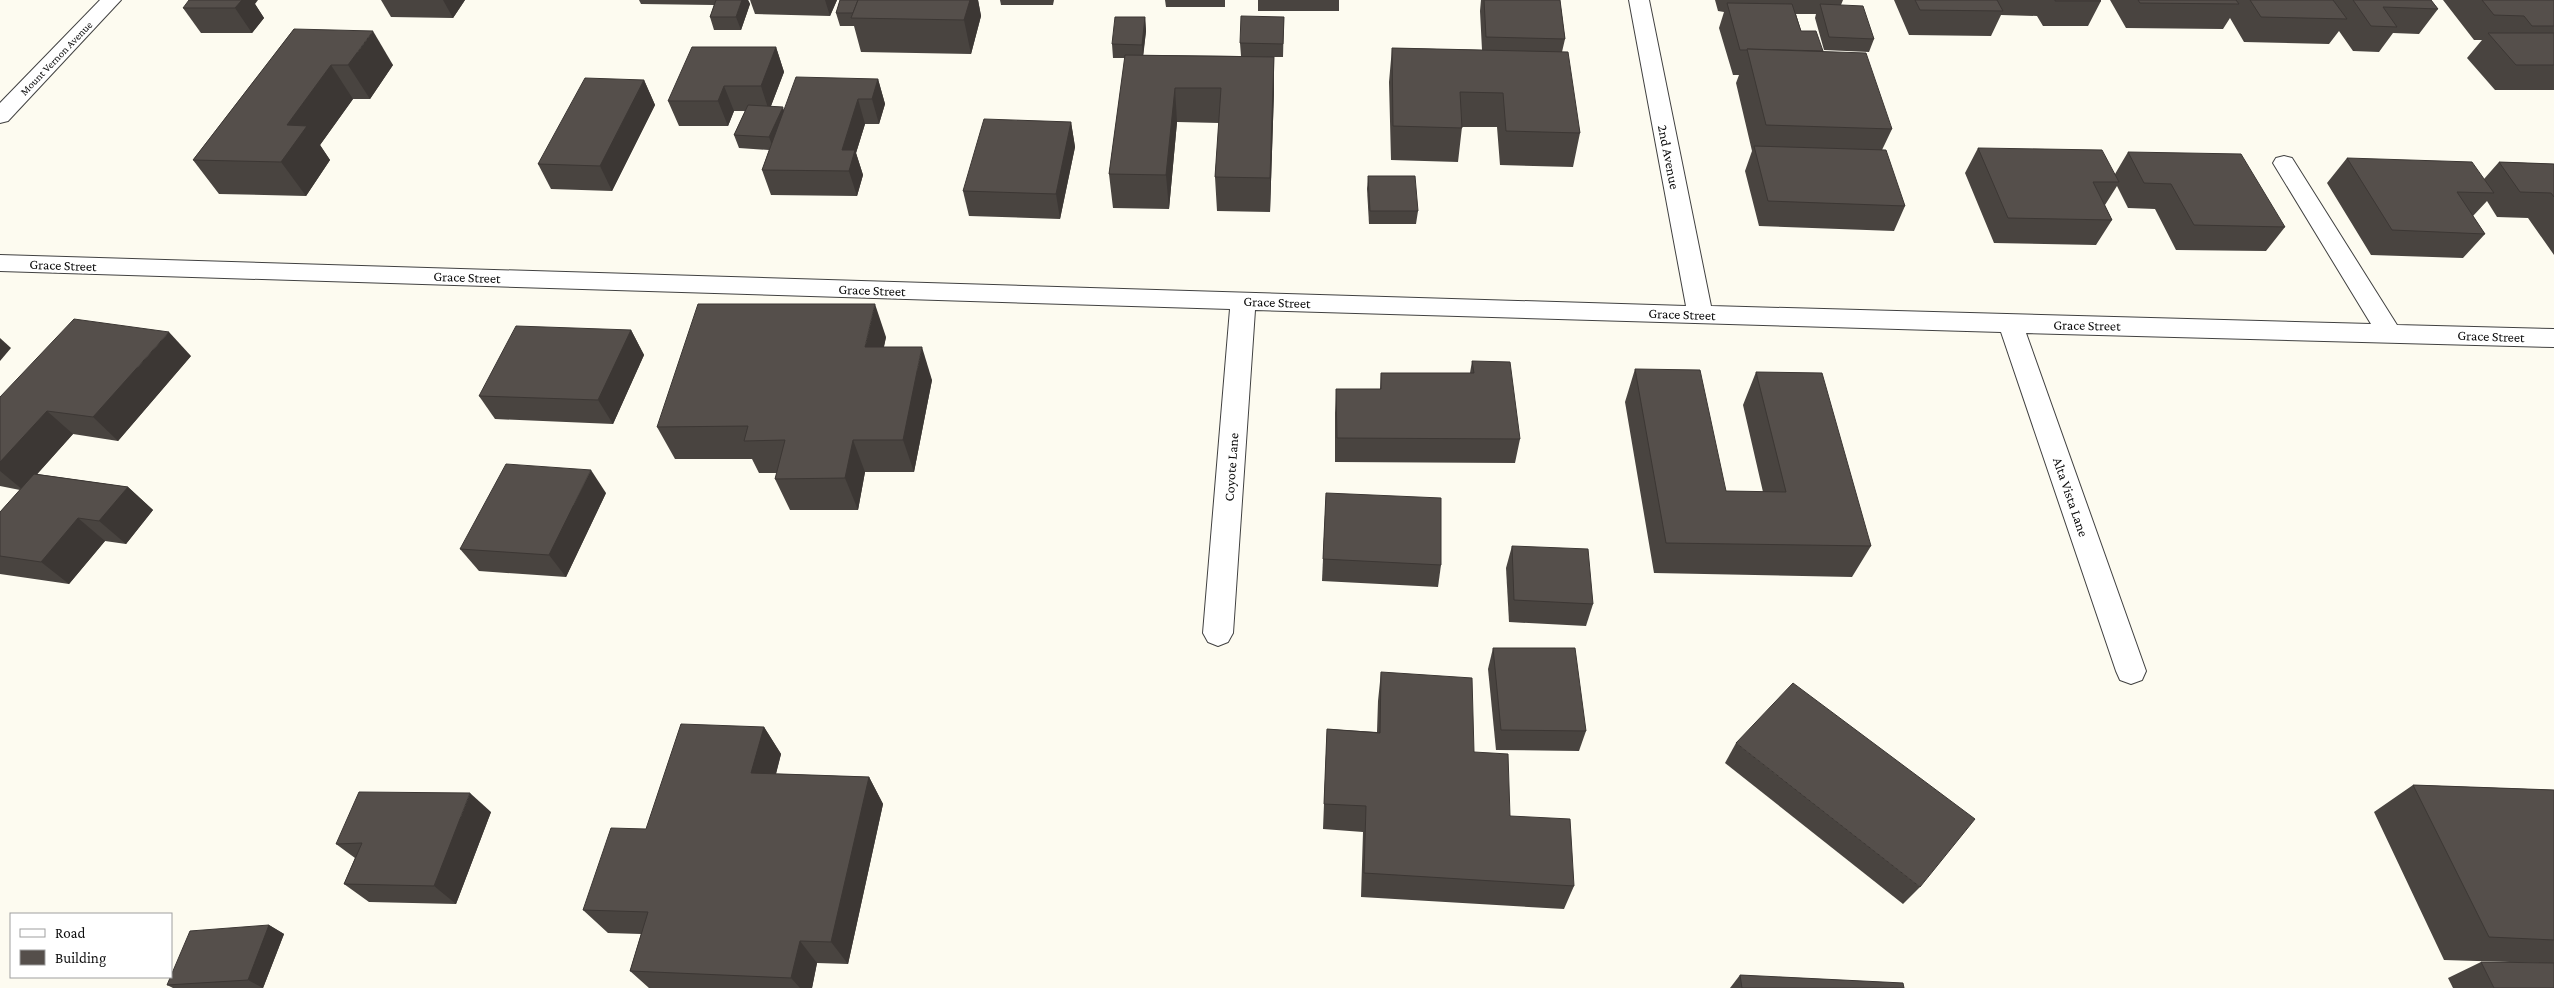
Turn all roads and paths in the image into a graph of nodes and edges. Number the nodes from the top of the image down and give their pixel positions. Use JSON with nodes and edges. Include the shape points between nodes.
{"nodes":[{"id":1,"x":111,"y":0,"type":"edge"},
{"id":2,"x":1639,"y":0,"type":"edge"},
{"id":3,"x":0,"y":116,"type":"edge"},
{"id":4,"x":2284,"y":163,"type":"dead end"},
{"id":5,"x":0,"y":263,"type":"edge"},
{"id":6,"x":1243,"y":301,"type":"junction"},
{"id":7,"x":1700,"y":315,"type":"junction"},
{"id":8,"x":2010,"y":323,"type":"junction"},
{"id":9,"x":2389,"y":333,"type":"junction"},
{"id":10,"x":2554,"y":338,"type":"edge"},
{"id":11,"x":1218,"y":633,"type":"dead end"},
{"id":12,"x":2131,"y":672,"type":"dead end"}],
"edges":[{"from":1,"to":3,"type":"street","name":"Mount Vernon Avenue"},
{"from":2,"to":7,"type":"street","name":"2nd Avenue"},
{"from":4,"to":9,"type":"street"},
{"from":5,"to":6,"type":"street","name":"Grace Street"},
{"from":6,"to":7,"type":"street","name":"Grace Street"},
{"from":6,"to":11,"type":"street","name":"Coyote Lane"},
{"from":7,"to":8,"type":"street","name":"Grace Street"},
{"from":8,"to":9,"type":"street","name":"Grace Street"},
{"from":8,"to":12,"type":"street","name":"Alta Vista Lane"},
{"from":9,"to":10,"type":"street","name":"Grace Street"}]}
